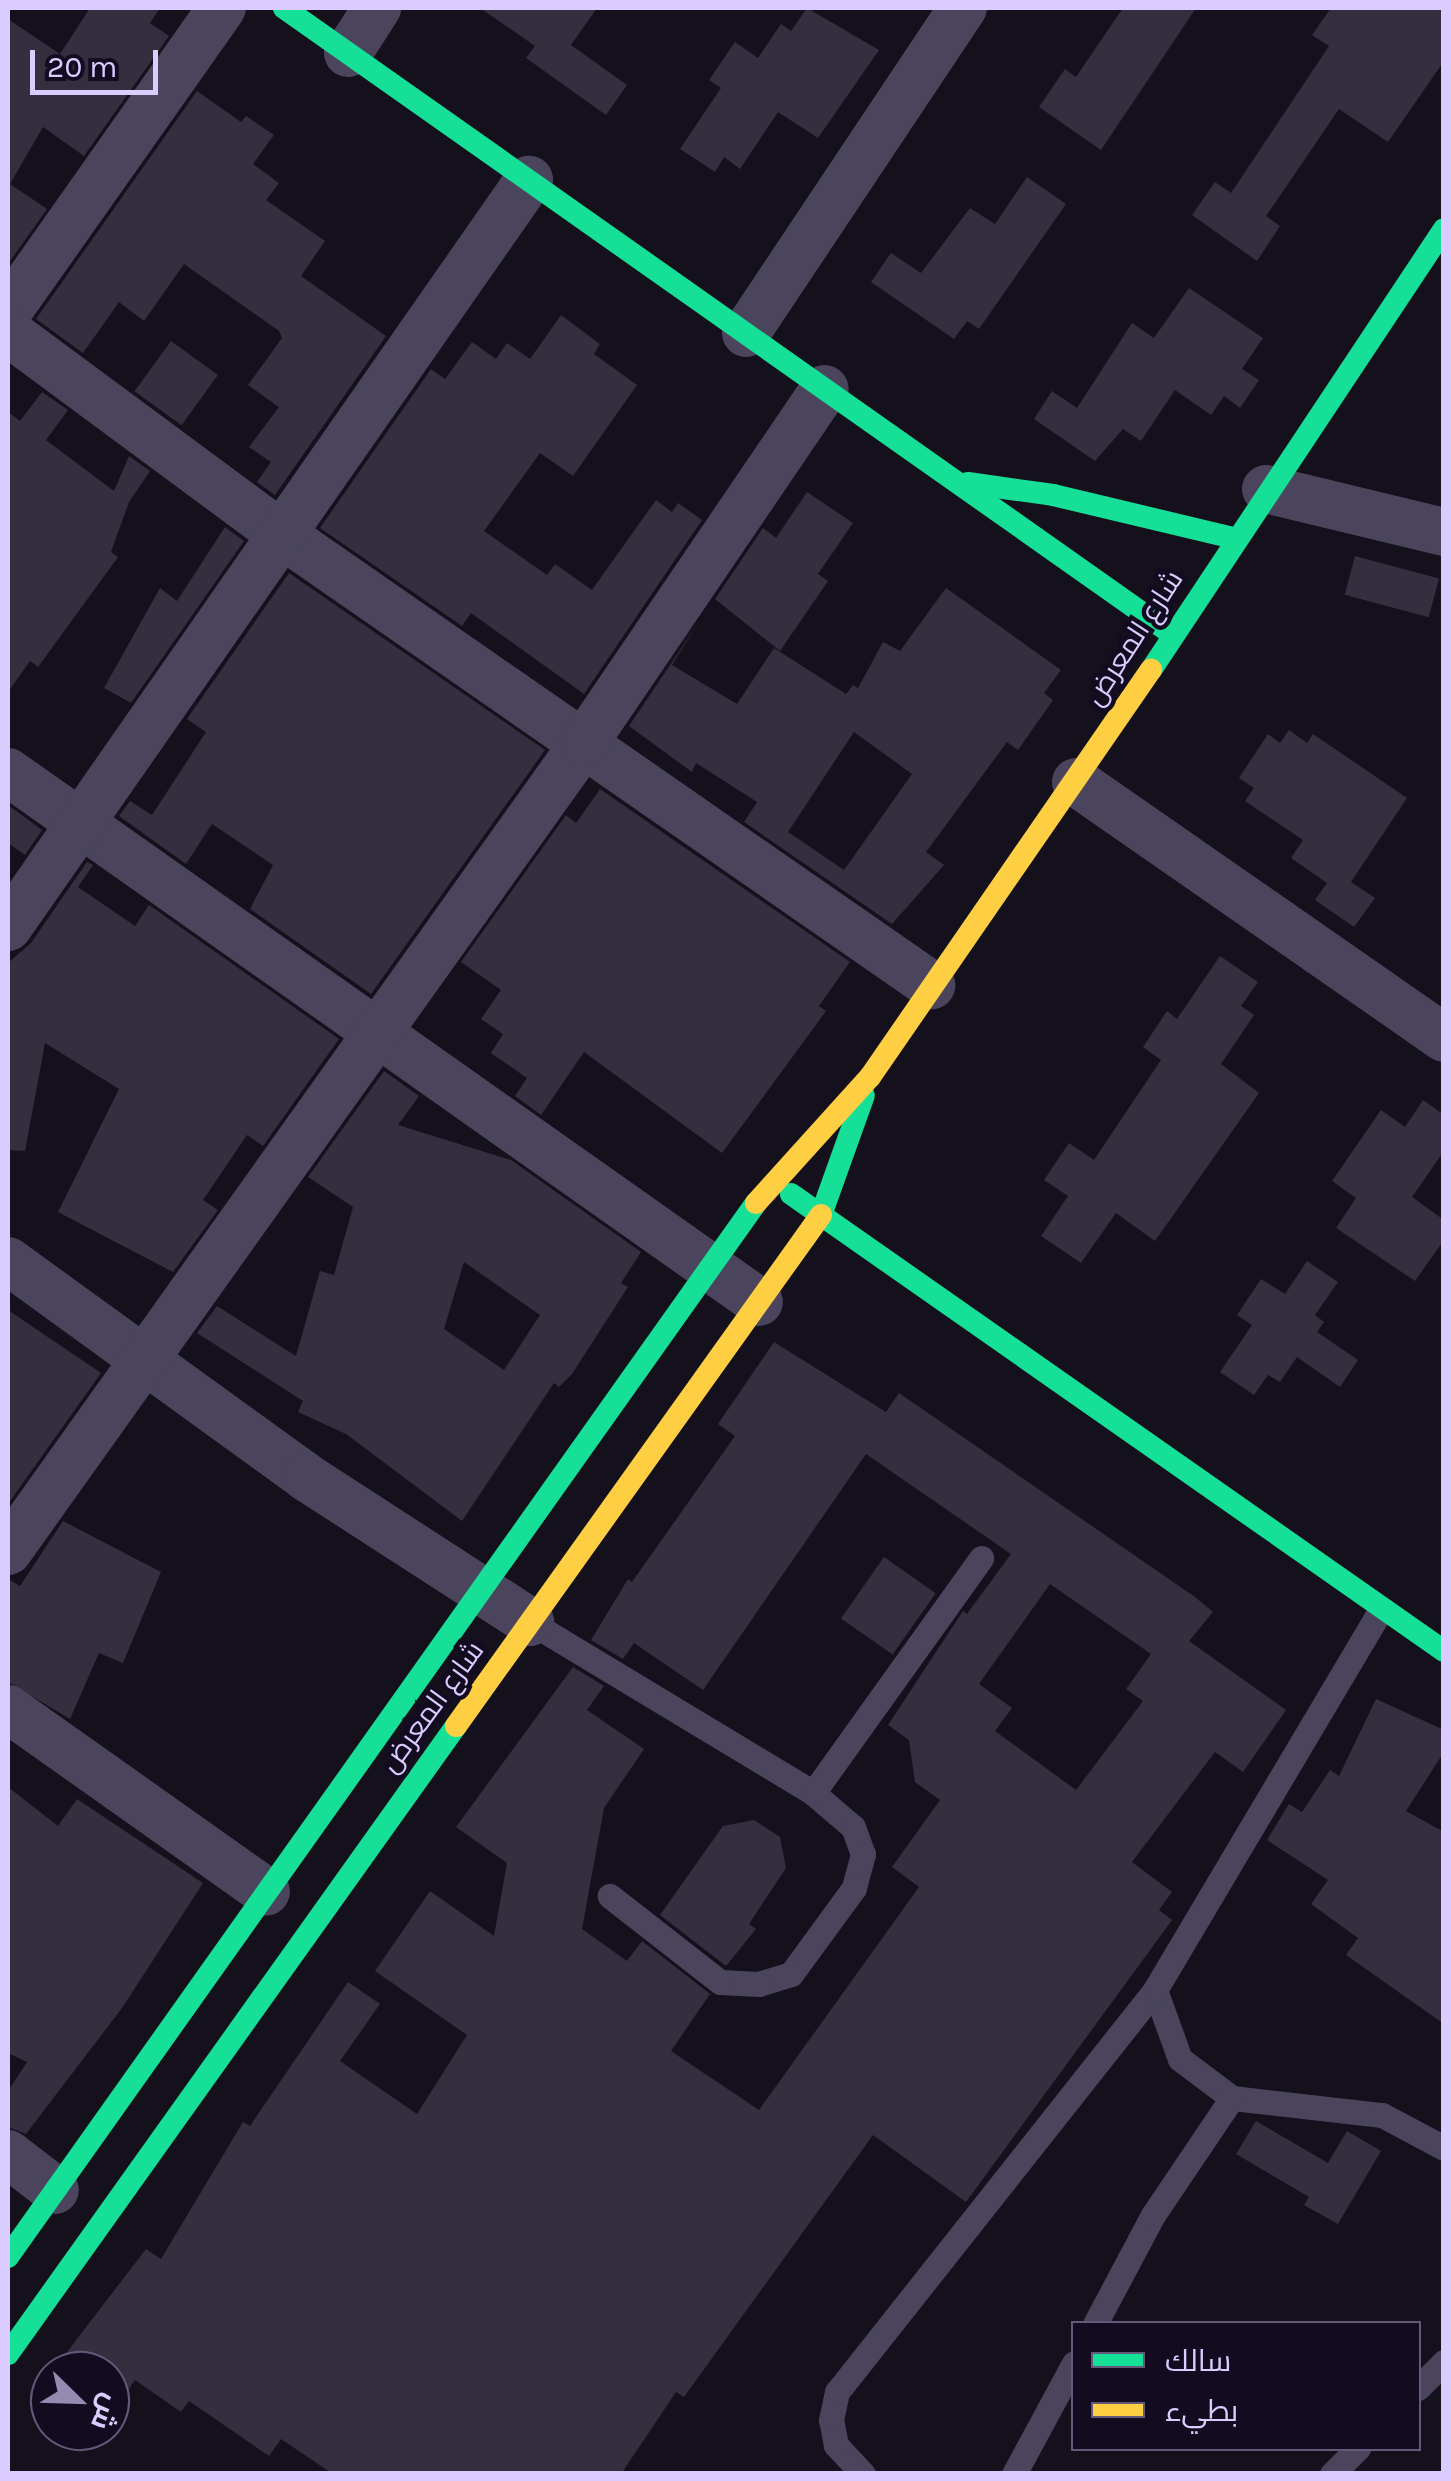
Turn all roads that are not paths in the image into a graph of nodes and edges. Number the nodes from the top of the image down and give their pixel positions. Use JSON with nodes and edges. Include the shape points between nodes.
{"nodes":[{"id":1,"x":222,"y":8,"type":"edge"},
{"id":2,"x":284,"y":8,"type":"edge"},
{"id":3,"x":377,"y":8,"type":"edge"},
{"id":4,"x":964,"y":8,"type":"edge"},
{"id":5,"x":348,"y":52,"type":"junction"},
{"id":6,"x":529,"y":180,"type":"junction"},
{"id":7,"x":1444,"y":229,"type":"edge"},
{"id":8,"x":8,"y":311,"type":"edge"},
{"id":9,"x":8,"y":332,"type":"edge"},
{"id":10,"x":746,"y":333,"type":"junction"},
{"id":11,"x":826,"y":389,"type":"junction"},
{"id":12,"x":956,"y":481,"type":"junction"},
{"id":13,"x":1266,"y":489,"type":"junction"},
{"id":14,"x":1444,"y":532,"type":"edge"},
{"id":15,"x":284,"y":536,"type":"junction"},
{"id":16,"x":1234,"y":538,"type":"junction"},
{"id":17,"x":1172,"y":634,"type":"junction"},
{"id":18,"x":584,"y":743,"type":"junction"},
{"id":19,"x":8,"y":772,"type":"edge"},
{"id":20,"x":1076,"y":782,"type":"junction"},
{"id":21,"x":80,"y":822,"type":"junction"},
{"id":22,"x":8,"y":927,"type":"edge"},
{"id":23,"x":930,"y":985,"type":"junction"},
{"id":24,"x":374,"y":1036,"type":"junction"},
{"id":25,"x":1444,"y":1038,"type":"edge"},
{"id":26,"x":870,"y":1077,"type":"junction"},
{"id":27,"x":771,"y":1181,"type":"junction"},
{"id":28,"x":822,"y":1215,"type":"junction"},
{"id":29,"x":8,"y":1261,"type":"edge"},
{"id":30,"x":710,"y":1267,"type":"junction"},
{"id":31,"x":759,"y":1302,"type":"junction"},
{"id":32,"x":141,"y":1360,"type":"junction"},
{"id":33,"x":8,"y":1550,"type":"edge"},
{"id":34,"x":980,"y":1558,"type":"dead end"},
{"id":35,"x":480,"y":1592,"type":"junction"},
{"id":36,"x":1381,"y":1610,"type":"junction"},
{"id":37,"x":530,"y":1622,"type":"junction"},
{"id":38,"x":1444,"y":1651,"type":"edge"},
{"id":39,"x":8,"y":1709,"type":"edge"},
{"id":40,"x":812,"y":1793,"type":"junction"},
{"id":41,"x":266,"y":1892,"type":"junction"},
{"id":42,"x":610,"y":1896,"type":"dead end"},
{"id":43,"x":1155,"y":1990,"type":"junction"},
{"id":44,"x":1232,"y":2098,"type":"junction"},
{"id":45,"x":1444,"y":2148,"type":"edge"},
{"id":46,"x":8,"y":2154,"type":"edge"},
{"id":47,"x":55,"y":2190,"type":"junction"},
{"id":48,"x":8,"y":2257,"type":"edge"},
{"id":49,"x":1097,"y":2321,"type":"edge"},
{"id":50,"x":8,"y":2354,"type":"edge"},
{"id":51,"x":1444,"y":2362,"type":"edge"},
{"id":52,"x":1071,"y":2370,"type":"edge"},
{"id":53,"x":1421,"y":2385,"type":"edge"},
{"id":54,"x":1355,"y":2451,"type":"edge"},
{"id":55,"x":863,"y":2474,"type":"edge"},
{"id":56,"x":1014,"y":2474,"type":"edge"},
{"id":57,"x":1332,"y":2474,"type":"edge"}],
"edges":[{"from":1,"to":8,"type":"street"},
{"from":2,"to":5,"type":"main road"},
{"from":3,"to":5,"type":"street"},
{"from":4,"to":10,"type":"street"},
{"from":5,"to":6,"type":"main road"},
{"from":6,"to":10,"type":"main road"},
{"from":6,"to":15,"type":"street"},
{"from":7,"to":13,"type":"main road","name":"شارع المعرض"},
{"from":9,"to":15,"type":"street"},
{"from":10,"to":11,"type":"main road"},
{"from":11,"to":12,"type":"main road"},
{"from":11,"to":18,"type":"street"},
{"from":12,"to":16,"type":"main road","via":[[1052,495]]},
{"from":12,"to":17,"type":"main road"},
{"from":13,"to":14,"type":"street"},
{"from":13,"to":16,"type":"main road","name":"شارع المعرض"},
{"from":15,"to":18,"type":"street"},
{"from":15,"to":21,"type":"street"},
{"from":16,"to":17,"type":"main road","name":"شارع المعرض"},
{"from":17,"to":20,"type":"main road","name":"شارع المعرض"},
{"from":18,"to":23,"type":"street"},
{"from":18,"to":24,"type":"street"},
{"from":19,"to":21,"type":"street"},
{"from":20,"to":23,"type":"main road","name":"شارع المعرض"},
{"from":20,"to":25,"type":"street"},
{"from":21,"to":22,"type":"street"},
{"from":21,"to":24,"type":"street"},
{"from":23,"to":26,"type":"main road","name":"شارع المعرض"},
{"from":24,"to":30,"type":"street"},
{"from":24,"to":32,"type":"street"},
{"from":26,"to":27,"type":"main road","name":"شارع المعرض"},
{"from":26,"to":28,"type":"main road","name":"شارع المعرض"},
{"from":27,"to":28,"type":"main road"},
{"from":27,"to":30,"type":"main road","name":"شارع المعرض"},
{"from":28,"to":31,"type":"main road","name":"شارع المعرض"},
{"from":28,"to":36,"type":"main road"},
{"from":29,"to":32,"type":"street"},
{"from":30,"to":31,"type":"street"},
{"from":30,"to":35,"type":"main road","name":"شارع المعرض"},
{"from":31,"to":37,"type":"main road","name":"شارع المعرض"},
{"from":32,"to":33,"type":"street"},
{"from":32,"to":35,"type":"street"},
{"from":34,"to":40,"type":"lane"},
{"from":35,"to":37,"type":"street"},
{"from":35,"to":41,"type":"main road","name":"شارع المعرض"},
{"from":36,"to":38,"type":"main road"},
{"from":36,"to":43,"type":"lane"},
{"from":37,"to":40,"type":"lane"},
{"from":37,"to":50,"type":"main road","name":"شارع المعرض"},
{"from":39,"to":41,"type":"street"},
{"from":40,"to":42,"type":"lane","via":[[853,1826],[861,1870],[791,1974],[758,1984],[720,1982]]},
{"from":41,"to":47,"type":"main road","name":"شارع المعرض"},
{"from":43,"to":44,"type":"lane","via":[[1180,2059]]},
{"from":43,"to":55,"type":"lane","via":[[837,2392],[830,2420],[836,2444]]},
{"from":44,"to":45,"type":"lane","via":[[1382,2115]]},
{"from":44,"to":49,"type":"lane","via":[[1153,2214]]},
{"from":46,"to":47,"type":"street"},
{"from":47,"to":48,"type":"main road","name":"شارع المعرض"},
{"from":51,"to":53,"type":"lane"},
{"from":52,"to":56,"type":"lane"},
{"from":54,"to":57,"type":"lane"}]}
